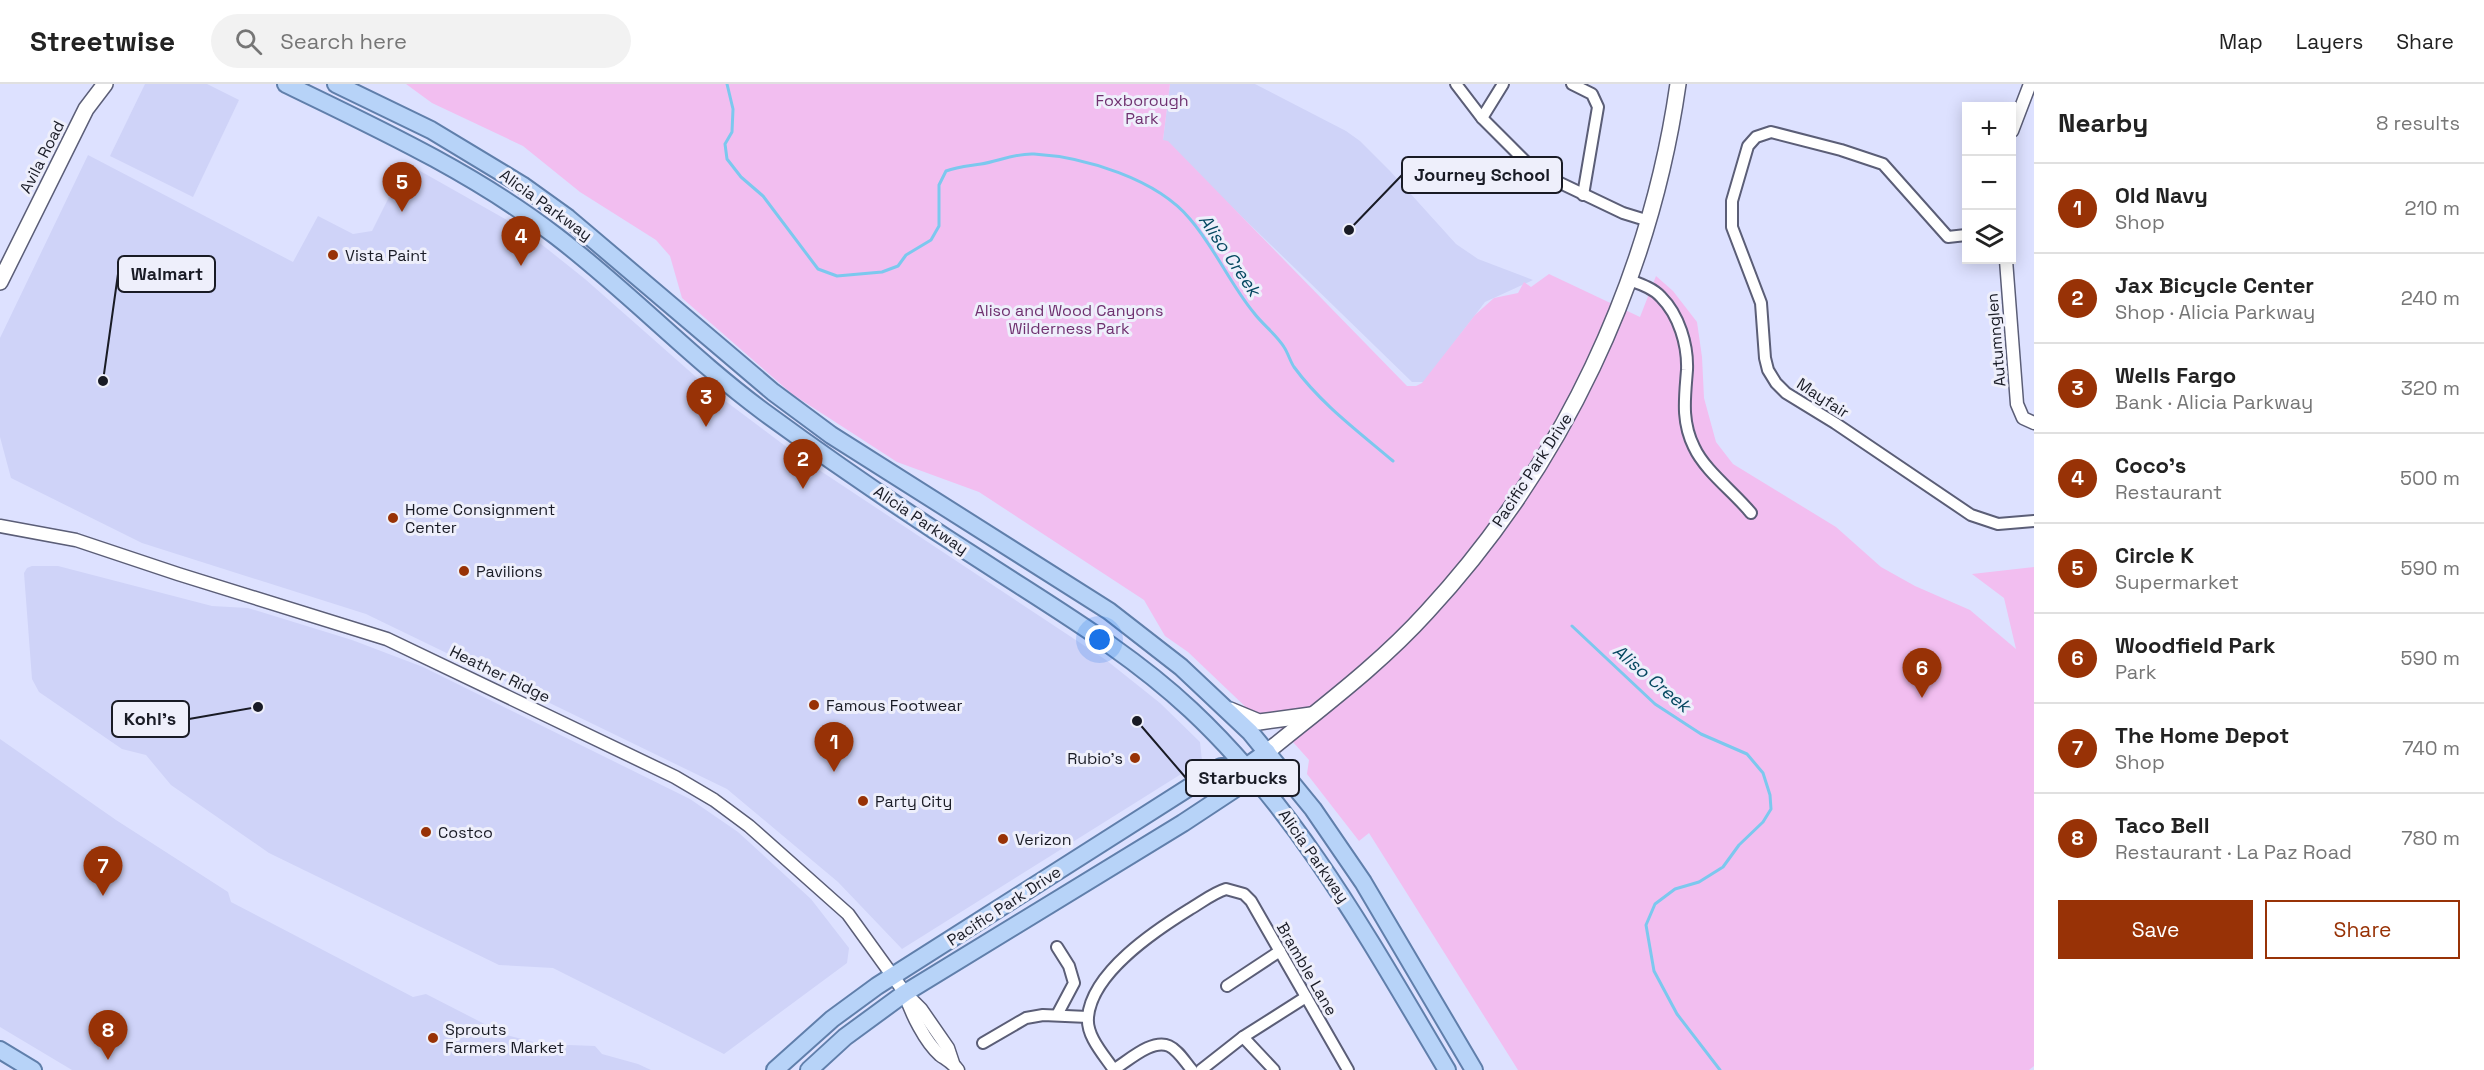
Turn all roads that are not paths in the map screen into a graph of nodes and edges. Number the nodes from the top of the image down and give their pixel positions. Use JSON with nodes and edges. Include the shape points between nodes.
{"nodes":[{"id":1,"x":105,"y":84,"type":"edge"},
{"id":2,"x":286,"y":84,"type":"edge"},
{"id":3,"x":336,"y":84,"type":"edge"},
{"id":4,"x":1456,"y":84,"type":"edge"},
{"id":5,"x":1503,"y":84,"type":"edge"},
{"id":6,"x":1572,"y":84,"type":"edge"},
{"id":7,"x":1678,"y":84,"type":"edge"},
{"id":8,"x":2030,"y":84,"type":"edge"},
{"id":9,"x":1482,"y":118,"type":"junction"},
{"id":10,"x":2016,"y":121,"type":"edge"},
{"id":11,"x":1583,"y":195,"type":"junction"},
{"id":12,"x":1649,"y":221,"type":"junction"},
{"id":13,"x":1962,"y":235,"type":"edge"},
{"id":14,"x":2006,"y":264,"type":"edge"},
{"id":15,"x":0,"y":282,"type":"edge"},
{"id":16,"x":1627,"y":285,"type":"junction"},
{"id":17,"x":2029,"y":420,"type":"edge"},
{"id":18,"x":1752,"y":513,"type":"dead end"},
{"id":19,"x":2034,"y":521,"type":"edge"},
{"id":20,"x":0,"y":526,"type":"edge"},
{"id":21,"x":1226,"y":708,"type":"junction"},
{"id":22,"x":1317,"y":714,"type":"junction"},
{"id":23,"x":1267,"y":752,"type":"junction"},
{"id":24,"x":1246,"y":767,"type":"junction"},
{"id":25,"x":1057,"y":947,"type":"dead end"},
{"id":26,"x":1281,"y":951,"type":"junction"},
{"id":27,"x":893,"y":976,"type":"junction"},
{"id":28,"x":1227,"y":986,"type":"dead end"},
{"id":29,"x":905,"y":993,"type":"junction"},
{"id":30,"x":1306,"y":997,"type":"junction"},
{"id":31,"x":1058,"y":1015,"type":"junction"},
{"id":32,"x":1088,"y":1017,"type":"junction"},
{"id":33,"x":1243,"y":1037,"type":"junction"},
{"id":34,"x":983,"y":1043,"type":"dead end"},
{"id":35,"x":0,"y":1050,"type":"edge"},
{"id":36,"x":955,"y":1066,"type":"edge"},
{"id":37,"x":33,"y":1070,"type":"edge"},
{"id":38,"x":775,"y":1070,"type":"edge"},
{"id":39,"x":809,"y":1070,"type":"edge"},
{"id":40,"x":1114,"y":1070,"type":"edge"},
{"id":41,"x":1192,"y":1070,"type":"edge"},
{"id":42,"x":1201,"y":1070,"type":"edge"},
{"id":43,"x":1274,"y":1070,"type":"edge"},
{"id":44,"x":1348,"y":1070,"type":"edge"},
{"id":45,"x":1447,"y":1070,"type":"edge"},
{"id":46,"x":1474,"y":1070,"type":"edge"}],
"edges":[{"from":1,"to":15,"type":"main road","name":"Avila Road","via":[[86,109]]},
{"from":2,"to":24,"type":"main road","name":"Alicia Parkway","via":[[421,150],[510,202],[589,262],[760,409],[1135,663],[1189,708]]},
{"from":3,"to":21,"type":"main road","name":"Alicia Parkway","via":[[431,130],[522,185],[568,218],[789,405],[1108,611]]},
{"from":4,"to":9,"type":"street"},
{"from":5,"to":9,"type":"street"},
{"from":6,"to":11,"type":"street","via":[[1592,94],[1598,107]]},
{"from":7,"to":12,"type":"main road","name":"Pacific Park Drive","via":[[1668,148]]},
{"from":8,"to":10,"type":"street"},
{"from":9,"to":11,"type":"street","via":[[1535,171]]},
{"from":11,"to":12,"type":"street"},
{"from":12,"to":16,"type":"main road","name":"Pacific Park Drive"},
{"from":13,"to":19,"type":"street","name":"Mayfair","via":[[1948,237],[1883,164],[1771,132],[1756,137],[1748,146],[1731,213],[1732,226],[1761,303],[1765,358],[1776,383],[1959,509],[1998,524]]},
{"from":14,"to":17,"type":"street","name":"Autumnglen","via":[[2018,404]]},
{"from":16,"to":18,"type":"street","via":[[1650,289],[1676,318],[1687,368],[1683,393],[1685,419],[1694,447],[1709,470]]},
{"from":16,"to":22,"type":"main road","name":"Pacific Park Drive","via":[[1563,427],[1525,487],[1426,613]]},
{"from":20,"to":27,"type":"street","name":"Heather Ridge","via":[[76,540],[387,639],[675,777],[748,826],[848,914]]},
{"from":21,"to":22,"type":"main road","via":[[1259,722]]},
{"from":21,"to":23,"type":"main road","name":"Alicia Parkway"},
{"from":22,"to":23,"type":"main road","name":"Pacific Park Drive"},
{"from":23,"to":24,"type":"main road","name":"Pacific Park Drive"},
{"from":23,"to":46,"type":"main road","name":"Alicia Parkway","via":[[1313,809],[1363,882]]},
{"from":24,"to":27,"type":"main road","name":"Pacific Park Drive","via":[[1221,766]]},
{"from":24,"to":29,"type":"main road","name":"Pacific Park Drive","via":[[1238,786],[1183,823]]},
{"from":24,"to":45,"type":"main road","name":"Alicia Parkway","via":[[1298,830],[1334,882]]},
{"from":25,"to":31,"type":"street","via":[[1070,966],[1074,983]]},
{"from":26,"to":28,"type":"street"},
{"from":26,"to":30,"type":"street","name":"Bramble Lane"},
{"from":26,"to":32,"type":"street","name":"Bramble Lane","via":[[1251,901],[1234,889],[1220,891],[1133,948],[1100,988]]},
{"from":27,"to":29,"type":"street","name":"Heather Ridge"},
{"from":27,"to":38,"type":"main road","name":"Pacific Park Drive","via":[[832,1019]]},
{"from":29,"to":36,"type":"street","name":"Heather Ridge","via":[[948,1048]]},
{"from":29,"to":39,"type":"main road","name":"Pacific Park Drive"},
{"from":30,"to":33,"type":"street"},
{"from":30,"to":44,"type":"street","name":"Bramble Lane"},
{"from":31,"to":32,"type":"street"},
{"from":31,"to":34,"type":"street","via":[[1026,1018]]},
{"from":32,"to":40,"type":"street","via":[[1092,1037]]},
{"from":33,"to":42,"type":"street"},
{"from":33,"to":43,"type":"street"},
{"from":35,"to":37,"type":"main road"},
{"from":40,"to":41,"type":"street","via":[[1152,1046],[1162,1044],[1177,1052]]}]}
